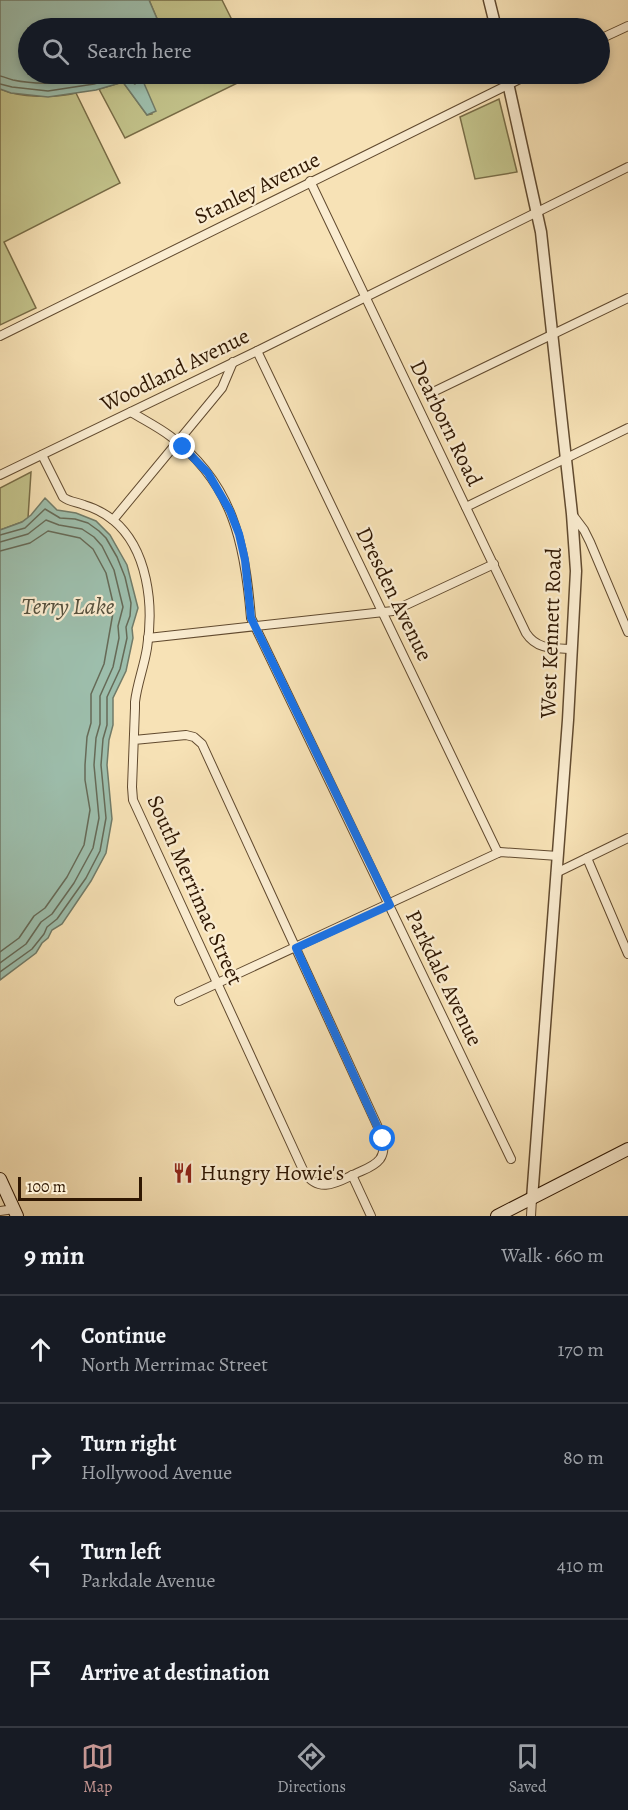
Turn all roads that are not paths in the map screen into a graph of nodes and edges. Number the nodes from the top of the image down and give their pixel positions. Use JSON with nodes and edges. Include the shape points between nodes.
{"nodes":[{"id":1,"x":489,"y":0,"type":"edge"},
{"id":2,"x":494,"y":18,"type":"edge"},
{"id":3,"x":628,"y":26,"type":"edge"},
{"id":4,"x":610,"y":34,"type":"edge"},
{"id":5,"x":497,"y":84,"type":"edge"},
{"id":6,"x":508,"y":84,"type":"edge"},
{"id":7,"x":628,"y":167,"type":"edge"},
{"id":8,"x":310,"y":181,"type":"junction"},
{"id":9,"x":537,"y":211,"type":"junction"},
{"id":10,"x":365,"y":297,"type":"junction"},
{"id":11,"x":628,"y":298,"type":"edge"},
{"id":12,"x":553,"y":335,"type":"junction"},
{"id":13,"x":0,"y":336,"type":"edge"},
{"id":14,"x":257,"y":351,"type":"junction"},
{"id":15,"x":233,"y":362,"type":"junction"},
{"id":16,"x":431,"y":393,"type":"dead end"},
{"id":17,"x":131,"y":412,"type":"junction"},
{"id":18,"x":628,"y":429,"type":"edge"},
{"id":19,"x":177,"y":442,"type":"junction"},
{"id":20,"x":42,"y":454,"type":"junction"},
{"id":21,"x":566,"y":459,"type":"junction"},
{"id":22,"x":0,"y":475,"type":"edge"},
{"id":23,"x":466,"y":507,"type":"junction"},
{"id":24,"x":572,"y":514,"type":"junction"},
{"id":25,"x":113,"y":520,"type":"junction"},
{"id":26,"x":494,"y":564,"type":"junction"},
{"id":27,"x":383,"y":613,"type":"junction"},
{"id":28,"x":256,"y":626,"type":"junction"},
{"id":29,"x":628,"y":632,"type":"edge"},
{"id":30,"x":148,"y":638,"type":"junction"},
{"id":31,"x":572,"y":649,"type":"junction"},
{"id":32,"x":134,"y":740,"type":"junction"},
{"id":33,"x":628,"y":838,"type":"edge"},
{"id":34,"x":498,"y":853,"type":"junction"},
{"id":35,"x":558,"y":856,"type":"junction"},
{"id":36,"x":587,"y":858,"type":"junction"},
{"id":37,"x":556,"y":873,"type":"junction"},
{"id":38,"x":390,"y":905,"type":"junction"},
{"id":39,"x":296,"y":948,"type":"junction"},
{"id":40,"x":628,"y":954,"type":"edge"},
{"id":41,"x":217,"y":984,"type":"junction"},
{"id":42,"x":179,"y":1001,"type":"dead end"},
{"id":43,"x":628,"y":1149,"type":"edge"},
{"id":44,"x":511,"y":1159,"type":"dead end"},
{"id":45,"x":352,"y":1175,"type":"junction"},
{"id":46,"x":0,"y":1179,"type":"edge"},
{"id":47,"x":532,"y":1199,"type":"junction"},
{"id":48,"x":0,"y":1211,"type":"edge"},
{"id":49,"x":16,"y":1213,"type":"edge"},
{"id":50,"x":371,"y":1216,"type":"edge"},
{"id":51,"x":497,"y":1216,"type":"edge"},
{"id":52,"x":531,"y":1216,"type":"edge"}],
"edges":[{"from":1,"to":2,"type":"street"},
{"from":3,"to":4,"type":"street"},
{"from":5,"to":8,"type":"street","name":"Stanley Avenue"},
{"from":6,"to":9,"type":"street","name":"West Kennett Road"},
{"from":7,"to":9,"type":"street","name":"Woodland Avenue"},
{"from":8,"to":10,"type":"street","name":"Dearborn Road"},
{"from":8,"to":13,"type":"street","name":"Stanley Avenue"},
{"from":9,"to":10,"type":"street","name":"Woodland Avenue"},
{"from":9,"to":12,"type":"street","name":"West Kennett Road"},
{"from":10,"to":14,"type":"street","name":"Woodland Avenue"},
{"from":10,"to":23,"type":"street","name":"Dearborn Road"},
{"from":11,"to":12,"type":"street"},
{"from":12,"to":16,"type":"street"},
{"from":12,"to":21,"type":"street","name":"West Kennett Road"},
{"from":14,"to":15,"type":"street","name":"Woodland Avenue"},
{"from":14,"to":27,"type":"street","name":"Dresden Avenue"},
{"from":15,"to":17,"type":"street","name":"Woodland Avenue"},
{"from":15,"to":19,"type":"street","via":[[222,388]]},
{"from":17,"to":19,"type":"street","name":"Parkdale Avenue"},
{"from":17,"to":20,"type":"street","name":"Woodland Avenue"},
{"from":18,"to":21,"type":"street"},
{"from":19,"to":25,"type":"street"},
{"from":19,"to":28,"type":"street","name":"Parkdale Avenue","via":[[208,473],[230,511],[242,547],[251,618]]},
{"from":20,"to":22,"type":"street","name":"Woodland Avenue"},
{"from":20,"to":25,"type":"street","name":"South Merrimac Street","via":[[63,496],[95,508]]},
{"from":21,"to":23,"type":"street"},
{"from":21,"to":24,"type":"street","name":"West Kennett Road"},
{"from":23,"to":26,"type":"street","name":"Dearborn Road"},
{"from":24,"to":29,"type":"street","via":[[590,542]]},
{"from":24,"to":31,"type":"street","name":"West Kennett Road","via":[[576,571]]},
{"from":25,"to":30,"type":"street","name":"South Merrimac Street","via":[[129,536],[142,563],[148,596]]},
{"from":26,"to":27,"type":"street"},
{"from":26,"to":31,"type":"street","name":"Dearborn Road","via":[[530,639],[544,647]]},
{"from":27,"to":28,"type":"street"},
{"from":27,"to":34,"type":"street","name":"Dresden Avenue"},
{"from":28,"to":30,"type":"street"},
{"from":28,"to":38,"type":"street","name":"Parkdale Avenue"},
{"from":30,"to":32,"type":"street","name":"South Merrimac Street","via":[[136,697]]},
{"from":31,"to":35,"type":"street","name":"West Kennett Road"},
{"from":32,"to":39,"type":"street","name":"South Merrimac Street","via":[[186,735],[200,742]]},
{"from":32,"to":41,"type":"street","name":"South Merrimac Street","via":[[134,800]]},
{"from":33,"to":36,"type":"street"},
{"from":34,"to":35,"type":"street"},
{"from":34,"to":38,"type":"street"},
{"from":35,"to":37,"type":"street","name":"West Kennett Road"},
{"from":36,"to":37,"type":"street"},
{"from":36,"to":40,"type":"street"},
{"from":37,"to":47,"type":"street","name":"West Kennett Road"},
{"from":38,"to":39,"type":"street"},
{"from":38,"to":44,"type":"street","name":"Parkdale Avenue"},
{"from":39,"to":41,"type":"street"},
{"from":39,"to":45,"type":"street","name":"South Merrimac Street","via":[[383,1139],[384,1150],[378,1161]]},
{"from":41,"to":42,"type":"street"},
{"from":41,"to":45,"type":"street","name":"South Merrimac Street","via":[[306,1175],[326,1185]]},
{"from":43,"to":47,"type":"main road"},
{"from":45,"to":50,"type":"street"},
{"from":46,"to":49,"type":"main road"},
{"from":47,"to":51,"type":"main road"},
{"from":47,"to":52,"type":"street"},
{"from":48,"to":49,"type":"street"}]}
